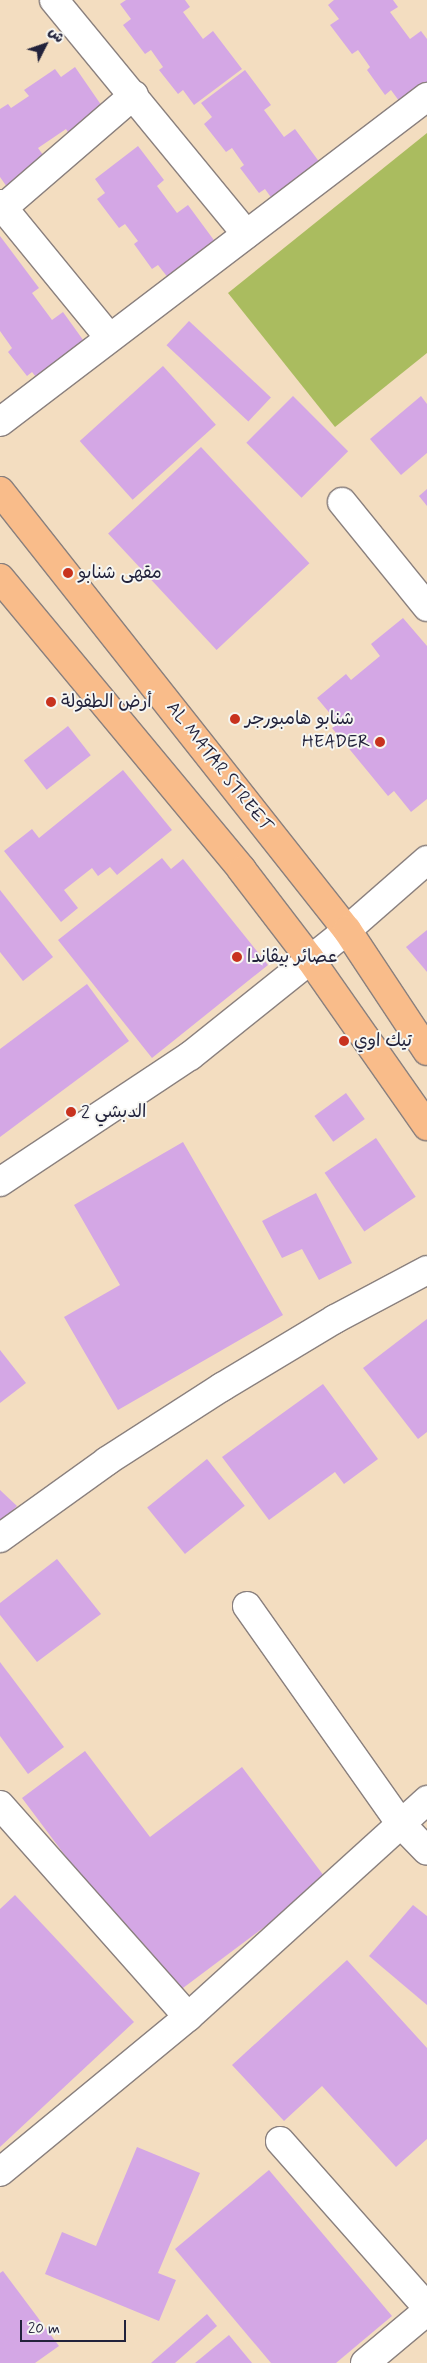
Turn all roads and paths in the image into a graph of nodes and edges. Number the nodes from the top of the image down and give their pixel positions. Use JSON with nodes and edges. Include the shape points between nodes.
{"nodes":[{"id":1,"x":54,"y":0,"type":"edge"},
{"id":2,"x":134,"y":95,"type":"junction"},
{"id":3,"x":427,"y":97,"type":"edge"},
{"id":4,"x":2,"y":206,"type":"edge"},
{"id":5,"x":246,"y":234,"type":"junction"},
{"id":6,"x":109,"y":337,"type":"junction"},
{"id":7,"x":0,"y":422,"type":"edge"},
{"id":8,"x":0,"y":491,"type":"edge"},
{"id":9,"x":342,"y":502,"type":"dead end"},
{"id":10,"x":0,"y":578,"type":"edge"},
{"id":11,"x":427,"y":607,"type":"edge"},
{"id":12,"x":427,"y":860,"type":"edge"},
{"id":13,"x":347,"y":930,"type":"junction"},
{"id":14,"x":310,"y":959,"type":"junction"},
{"id":15,"x":427,"y":1051,"type":"edge"},
{"id":16,"x":427,"y":1126,"type":"edge"},
{"id":17,"x":0,"y":1182,"type":"edge"},
{"id":18,"x":427,"y":1270,"type":"edge"},
{"id":19,"x":0,"y":1538,"type":"edge"},
{"id":20,"x":247,"y":1606,"type":"dead end"},
{"id":21,"x":427,"y":1800,"type":"edge"},
{"id":22,"x":0,"y":1805,"type":"edge"},
{"id":23,"x":401,"y":1824,"type":"junction"},
{"id":24,"x":427,"y":1851,"type":"edge"},
{"id":25,"x":188,"y":2017,"type":"junction"},
{"id":26,"x":280,"y":2142,"type":"dead end"},
{"id":27,"x":0,"y":2172,"type":"edge"},
{"id":28,"x":427,"y":2306,"type":"edge"},
{"id":29,"x":427,"y":2311,"type":"edge"},
{"id":30,"x":365,"y":2363,"type":"edge"}],
"edges":[{"from":1,"to":2,"type":"street"},
{"from":2,"to":4,"type":"street"},
{"from":2,"to":5,"type":"street"},
{"from":3,"to":5,"type":"street"},
{"from":4,"to":6,"type":"street"},
{"from":5,"to":6,"type":"street"},
{"from":6,"to":7,"type":"street"},
{"from":8,"to":13,"type":"main road","name":"AL MATAR STREET"},
{"from":9,"to":11,"type":"street"},
{"from":10,"to":14,"type":"main road","via":[[242,870]]},
{"from":12,"to":13,"type":"street"},
{"from":13,"to":14,"type":"street"},
{"from":13,"to":15,"type":"main road","name":"AL MATAR STREET"},
{"from":14,"to":16,"type":"main road"},
{"from":14,"to":17,"type":"street","via":[[190,1056]]},
{"from":18,"to":19,"type":"street","via":[[335,1319],[222,1387],[107,1461]]},
{"from":20,"to":23,"type":"street"},
{"from":21,"to":23,"type":"street"},
{"from":22,"to":25,"type":"street"},
{"from":23,"to":24,"type":"street"},
{"from":23,"to":25,"type":"street"},
{"from":25,"to":27,"type":"street"},
{"from":26,"to":28,"type":"street"},
{"from":29,"to":30,"type":"street"}]}
